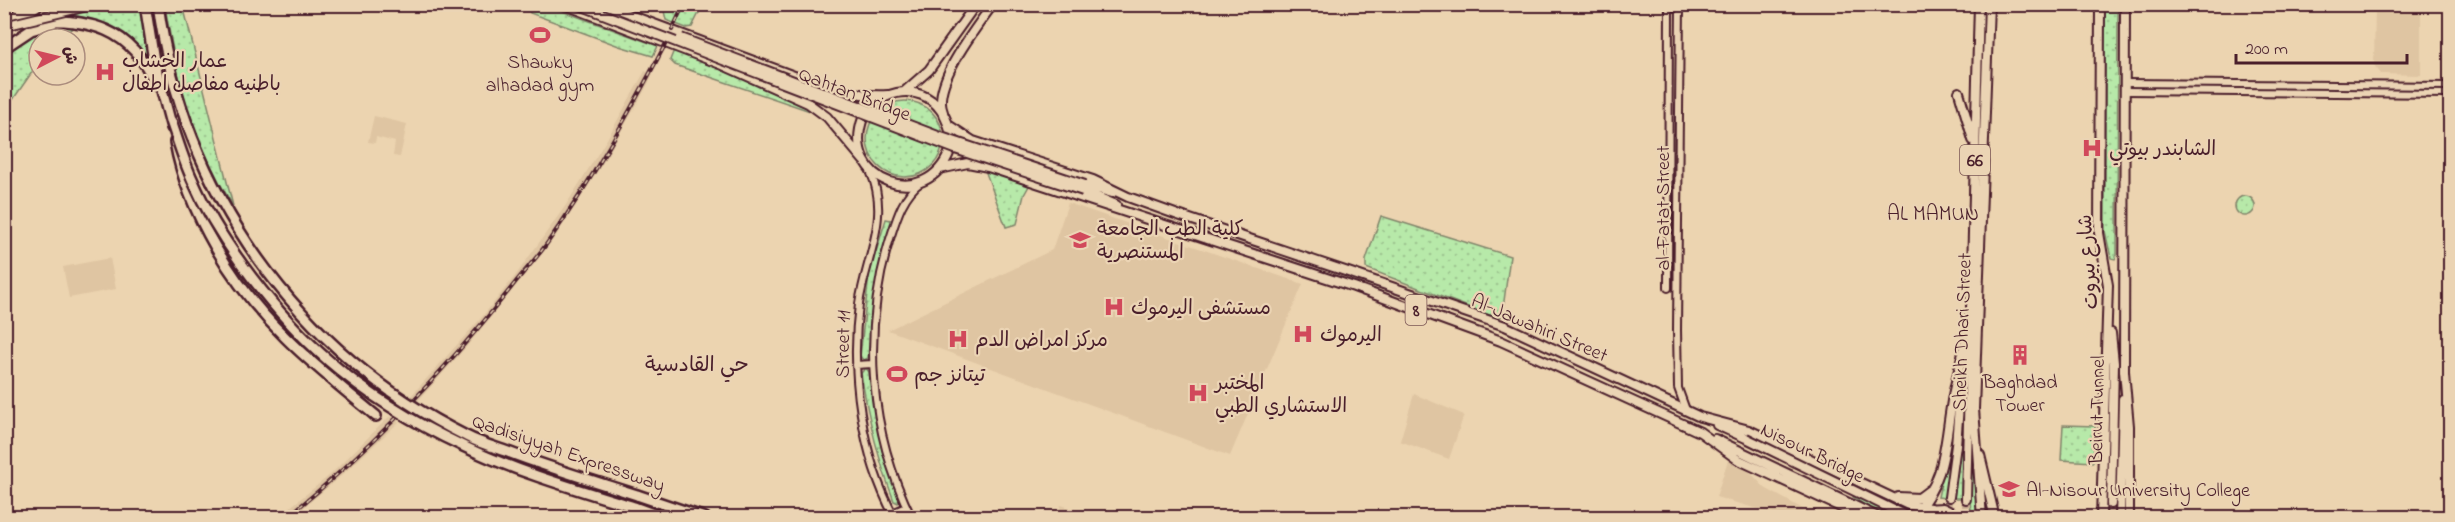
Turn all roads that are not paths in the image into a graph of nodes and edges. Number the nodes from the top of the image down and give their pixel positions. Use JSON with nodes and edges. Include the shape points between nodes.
{"nodes":[{"id":1,"x":11,"y":4,"type":"edge"},
{"id":2,"x":28,"y":4,"type":"edge"},
{"id":3,"x":40,"y":4,"type":"edge"},
{"id":4,"x":95,"y":4,"type":"edge"},
{"id":5,"x":145,"y":4,"type":"edge"},
{"id":6,"x":158,"y":4,"type":"edge"},
{"id":7,"x":563,"y":4,"type":"edge"},
{"id":8,"x":577,"y":4,"type":"edge"},
{"id":9,"x":588,"y":4,"type":"edge"},
{"id":10,"x":600,"y":4,"type":"edge"},
{"id":11,"x":976,"y":4,"type":"edge"},
{"id":12,"x":993,"y":4,"type":"edge"},
{"id":13,"x":1669,"y":4,"type":"edge"},
{"id":14,"x":1680,"y":4,"type":"edge"},
{"id":15,"x":1979,"y":4,"type":"edge"},
{"id":16,"x":1989,"y":4,"type":"edge"},
{"id":17,"x":2100,"y":4,"type":"edge"},
{"id":18,"x":2125,"y":4,"type":"edge"},
{"id":19,"x":4,"y":10,"type":"edge"},
{"id":20,"x":21,"y":19,"type":"junction"},
{"id":21,"x":72,"y":20,"type":"junction"},
{"id":22,"x":4,"y":26,"type":"edge"},
{"id":23,"x":4,"y":48,"type":"edge"},
{"id":24,"x":1669,"y":75,"type":"junction"},
{"id":25,"x":1679,"y":75,"type":"junction"},
{"id":26,"x":2451,"y":86,"type":"edge"},
{"id":27,"x":2125,"y":87,"type":"junction"},
{"id":28,"x":904,"y":92,"type":"junction"},
{"id":29,"x":1959,"y":92,"type":"dead end"},
{"id":30,"x":2451,"y":94,"type":"edge"},
{"id":31,"x":888,"y":95,"type":"junction"},
{"id":32,"x":871,"y":106,"type":"dead end"},
{"id":33,"x":943,"y":112,"type":"junction"},
{"id":34,"x":170,"y":117,"type":"junction"},
{"id":35,"x":863,"y":118,"type":"dead end"},
{"id":36,"x":950,"y":126,"type":"junction"},
{"id":37,"x":951,"y":137,"type":"dead end"},
{"id":38,"x":950,"y":151,"type":"dead end"},
{"id":39,"x":1975,"y":152,"type":"junction"},
{"id":40,"x":864,"y":161,"type":"junction"},
{"id":41,"x":940,"y":169,"type":"junction"},
{"id":42,"x":870,"y":170,"type":"junction"},
{"id":43,"x":921,"y":182,"type":"junction"},
{"id":44,"x":1084,"y":188,"type":"junction"},
{"id":45,"x":1128,"y":197,"type":"junction"},
{"id":46,"x":1122,"y":209,"type":"junction"},
{"id":47,"x":2107,"y":273,"type":"junction"},
{"id":48,"x":2124,"y":273,"type":"junction"},
{"id":49,"x":1668,"y":288,"type":"dead end"},
{"id":50,"x":1970,"y":315,"type":"junction"},
{"id":51,"x":2108,"y":317,"type":"junction"},
{"id":52,"x":1963,"y":357,"type":"junction"},
{"id":53,"x":872,"y":364,"type":"junction"},
{"id":54,"x":856,"y":365,"type":"junction"},
{"id":55,"x":2124,"y":371,"type":"junction"},
{"id":56,"x":1686,"y":410,"type":"junction"},
{"id":57,"x":376,"y":416,"type":"dead end"},
{"id":58,"x":1700,"y":417,"type":"junction"},
{"id":59,"x":1975,"y":428,"type":"junction"},
{"id":60,"x":1700,"y":432,"type":"junction"},
{"id":61,"x":1937,"y":481,"type":"junction"},
{"id":62,"x":1891,"y":496,"type":"junction"},
{"id":63,"x":1949,"y":498,"type":"tunnel mouth"},
{"id":64,"x":1966,"y":499,"type":"tunnel mouth"},
{"id":65,"x":2111,"y":504,"type":"tunnel mouth"},
{"id":66,"x":906,"y":507,"type":"junction"},
{"id":67,"x":1921,"y":508,"type":"junction"},
{"id":68,"x":1930,"y":508,"type":"junction"},
{"id":69,"x":893,"y":516,"type":"edge"},
{"id":70,"x":1912,"y":517,"type":"edge"},
{"id":71,"x":664,"y":518,"type":"edge"},
{"id":72,"x":705,"y":518,"type":"edge"},
{"id":73,"x":912,"y":518,"type":"edge"},
{"id":74,"x":1864,"y":518,"type":"edge"},
{"id":75,"x":1880,"y":518,"type":"edge"},
{"id":76,"x":1904,"y":518,"type":"edge"},
{"id":77,"x":1963,"y":518,"type":"edge"},
{"id":78,"x":1983,"y":518,"type":"edge"},
{"id":79,"x":1995,"y":518,"type":"edge"},
{"id":80,"x":2101,"y":518,"type":"edge"},
{"id":81,"x":2120,"y":518,"type":"edge"},
{"id":82,"x":2129,"y":518,"type":"edge"}],
"edges":[{"from":1,"to":19,"type":"highway"},
{"from":2,"to":20,"type":"highway"},
{"from":3,"to":20,"type":"main road"},
{"from":4,"to":20,"type":"main road","bridge":true},
{"from":5,"to":34,"type":"highway","name":"Qadisiyyah Expressway","via":[[154,61]]},
{"from":6,"to":72,"type":"highway","name":"Qadisiyyah Expressway","bridge":true,"via":[[172,84],[198,155],[220,200],[270,276],[339,351],[387,390],[467,437]]},
{"from":7,"to":40,"type":"main road","via":[[723,65],[808,103],[827,117]]},
{"from":8,"to":44,"type":"main road","name":"Qahtan Bridge","bridge":true,"via":[[955,149]]},
{"from":9,"to":44,"type":"main road","name":"Qahtan Bridge","bridge":true},
{"from":10,"to":31,"type":"main road","via":[[813,82],[846,92]]},
{"from":11,"to":28,"type":"main road","via":[[929,70]]},
{"from":12,"to":33,"type":"main road","via":[[948,73],[940,93]]},
{"from":13,"to":24,"type":"street","name":"al-Fatat Street"},
{"from":14,"to":25,"type":"street","name":"al-Fatat Street"},
{"from":15,"to":39,"type":"main road","name":"Sheikh Dhari Street","number":"66"},
{"from":16,"to":59,"type":"main road","name":"Sheikh Dhari Street","number":"66"},
{"from":17,"to":47,"type":"main road","name":"شارع بيروت","via":[[2099,225]]},
{"from":18,"to":27,"type":"main road","name":"شارع بيروت"},
{"from":20,"to":21,"type":"highway","bridge":true},
{"from":20,"to":22,"type":"main road","bridge":true},
{"from":21,"to":23,"type":"highway","via":[[32,30]]},
{"from":21,"to":34,"type":"highway","via":[[107,29],[124,40],[141,59]]},
{"from":24,"to":25,"type":"street"},
{"from":24,"to":49,"type":"street","name":"al-Fatat Street"},
{"from":25,"to":56,"type":"street","name":"al-Fatat Street","via":[[1678,388]]},
{"from":26,"to":27,"type":"street"},
{"from":27,"to":30,"type":"street"},
{"from":27,"to":48,"type":"main road","name":"شارع بيروت"},
{"from":28,"to":31,"type":"main road"},
{"from":28,"to":33,"type":"main road","via":[[922,95]]},
{"from":29,"to":39,"type":"main road"},
{"from":31,"to":32,"type":"main road"},
{"from":33,"to":36,"type":"main road"},
{"from":34,"to":57,"type":"highway","bridge":true,"via":[[180,166],[204,224],[244,287],[286,339]]},
{"from":34,"to":71,"type":"highway","name":"Qadisiyyah Expressway","bridge":true,"via":[[193,182],[226,241],[266,294],[329,361],[416,422],[463,447]]},
{"from":35,"to":40,"type":"main road","via":[[858,140]]},
{"from":36,"to":37,"type":"main road"},
{"from":36,"to":45,"type":"main road","number":"8","via":[[973,141],[1093,180]]},
{"from":38,"to":41,"type":"main road"},
{"from":39,"to":50,"type":"main road","name":"Sheikh Dhari Street","number":"66"},
{"from":40,"to":42,"type":"main road"},
{"from":41,"to":43,"type":"main road"},
{"from":41,"to":46,"type":"main road","number":"8","via":[[968,163],[988,166]]},
{"from":42,"to":43,"type":"main road","via":[[894,184]]},
{"from":42,"to":54,"type":"street","name":"Street 11","via":[[879,196],[880,216],[861,290]]},
{"from":43,"to":53,"type":"street","name":"Street 11","via":[[900,210],[884,259]]},
{"from":44,"to":45,"type":"main road","name":"Qahtan Bridge"},
{"from":44,"to":46,"type":"main road","name":"Qahtan Bridge"},
{"from":45,"to":56,"type":"main road","name":"Al-Jawahiri Street","number":"8","via":[[1505,326]]},
{"from":46,"to":60,"type":"main road","name":"Al-Jawahiri Street","number":"8","via":[[1483,334]]},
{"from":47,"to":48,"type":"main road"},
{"from":47,"to":51,"type":"main road","name":"شارع بيروت"},
{"from":48,"to":55,"type":"main road","name":"شارع بيروت"},
{"from":50,"to":52,"type":"main road","name":"Sheikh Dhari Street","number":"66"},
{"from":50,"to":64,"type":"main road","name":"Sheikh Dhari Street","number":"66"},
{"from":51,"to":65,"type":"main road","name":"Beirut Tunnel","via":[[2114,363]]},
{"from":51,"to":80,"type":"main road","name":"شارع بيروت"},
{"from":52,"to":61,"type":"main road","name":"Sheikh Dhari Street","number":"66"},
{"from":52,"to":63,"type":"main road"},
{"from":53,"to":54,"type":"street"},
{"from":53,"to":66,"type":"street","name":"Street 11","via":[[884,444]]},
{"from":54,"to":69,"type":"street","name":"Street 11","via":[[868,441]]},
{"from":55,"to":81,"type":"main road","name":"Beirut Tunnel"},
{"from":55,"to":82,"type":"main road","name":"شارع بيروت","via":[[2129,426]]},
{"from":56,"to":58,"type":"main road","name":"Al-Jawahiri Street","number":"8"},
{"from":58,"to":62,"type":"main road","name":"Al-Jawahiri Street","number":"8","via":[[1749,430]]},
{"from":58,"to":70,"type":"main road","name":"Nisour Bridge","bridge":true},
{"from":59,"to":78,"type":"main road","name":"Sheikh Dhari Street","number":"66"},
{"from":59,"to":79,"type":"main road"},
{"from":60,"to":74,"type":"main road","name":"Al-Jawahiri Street","number":"8","via":[[1737,459]]},
{"from":60,"to":75,"type":"main road","name":"Nisour Bridge"},
{"from":61,"to":62,"type":"main road","via":[[1918,498]]},
{"from":61,"to":67,"type":"main road","name":"Sheikh Dhari Street","number":"66"},
{"from":62,"to":67,"type":"main road","name":"Al-Jawahiri Street","number":"8"},
{"from":62,"to":76,"type":"main road","via":[[1901,506]]},
{"from":66,"to":69,"type":"street"},
{"from":66,"to":73,"type":"street","name":"Street 11"},
{"from":67,"to":68,"type":"main road","name":"Al-Jawahiri Street","number":"8"},
{"from":67,"to":70,"type":"main road","name":"Sheikh Dhari Street","number":"66"},
{"from":68,"to":70,"type":"main road"},
{"from":68,"to":77,"type":"main road","name":"Al-Jawahiri Street","via":[[1947,509]]}]}
